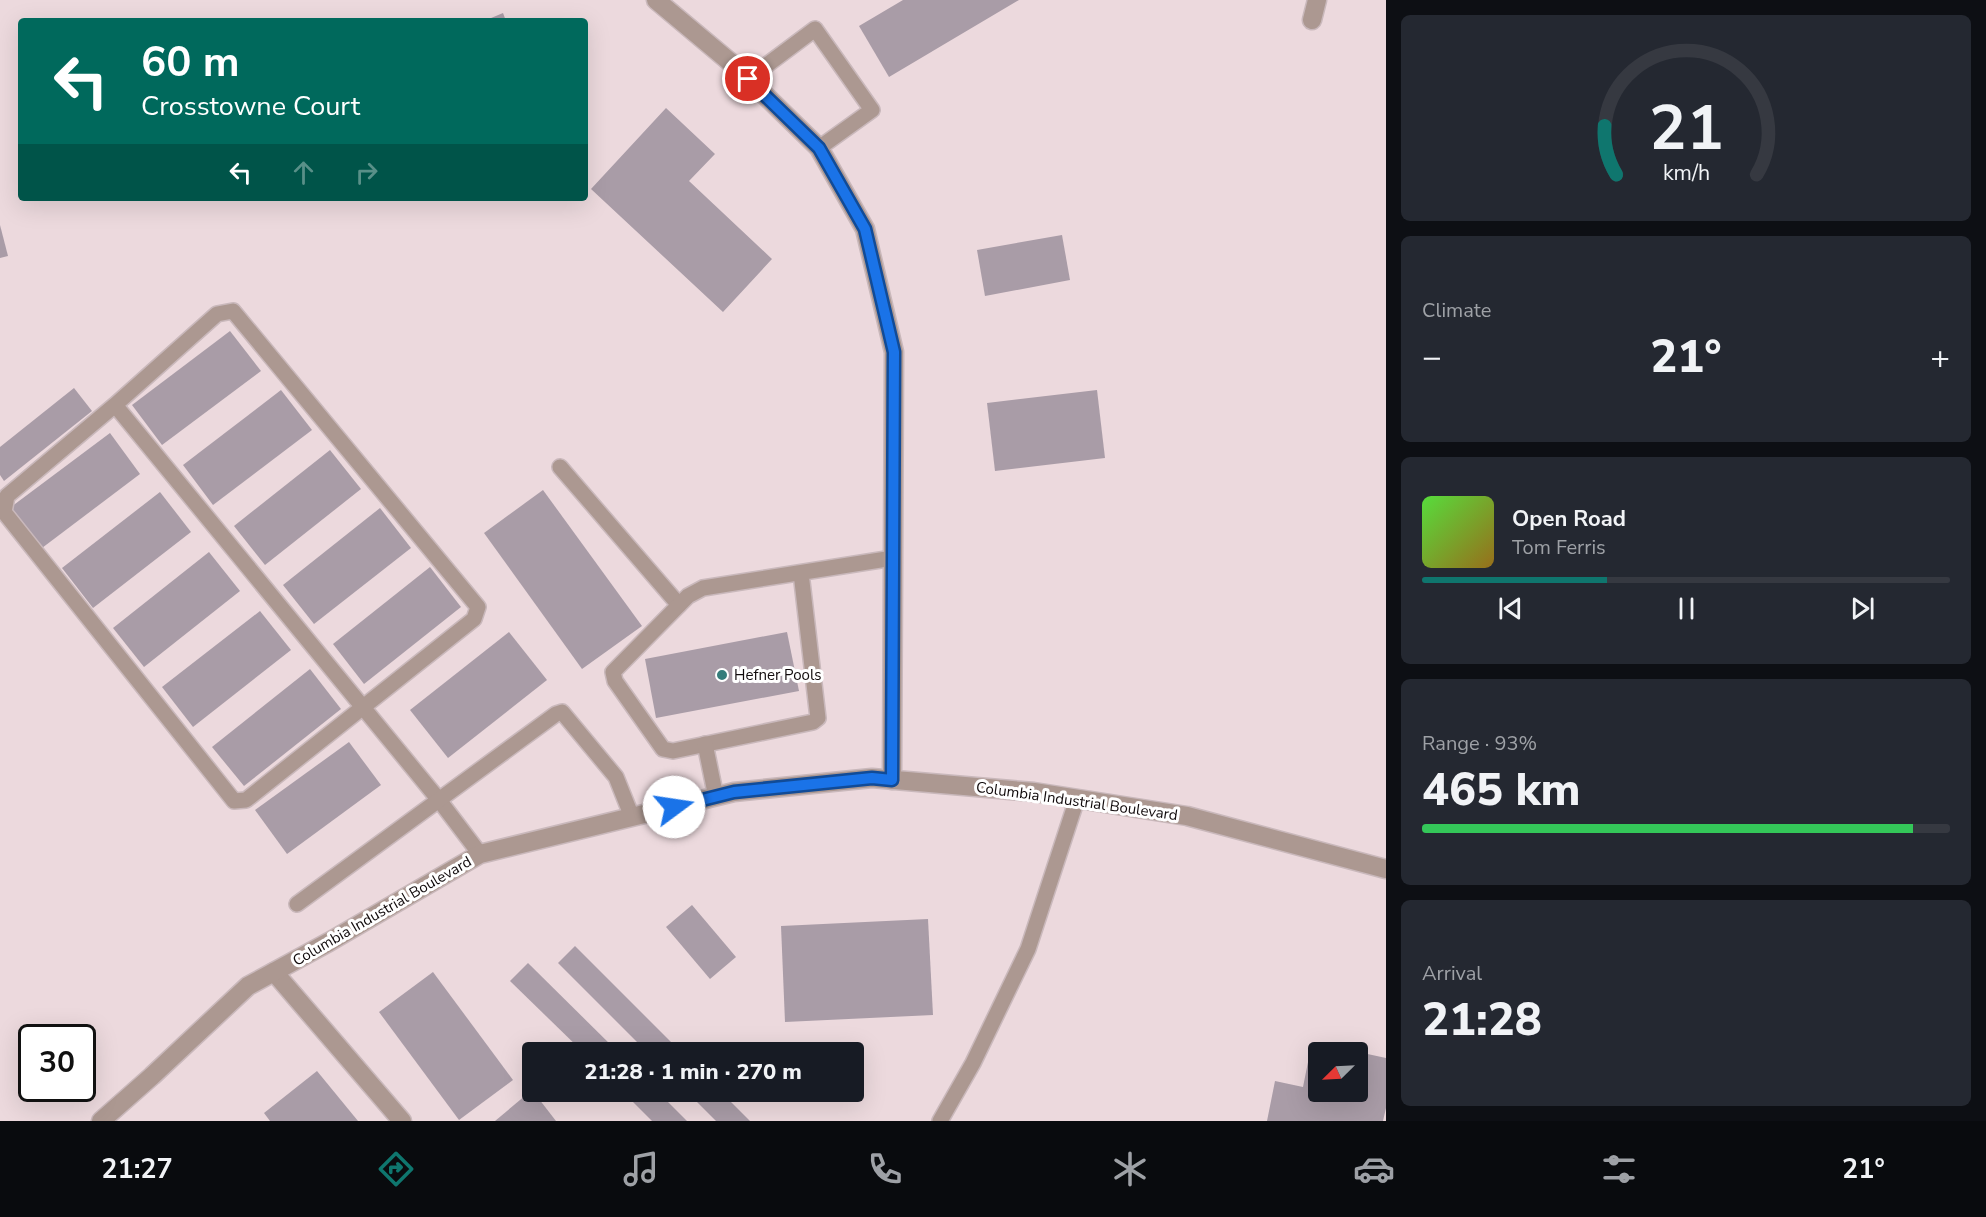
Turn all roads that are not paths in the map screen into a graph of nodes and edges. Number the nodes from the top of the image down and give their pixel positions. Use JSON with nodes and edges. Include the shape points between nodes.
{"nodes":[{"id":1,"x":656,"y":0,"type":"edge"},
{"id":2,"x":1317,"y":0,"type":"edge"},
{"id":3,"x":1312,"y":20,"type":"dead end"},
{"id":4,"x":748,"y":79,"type":"junction"},
{"id":5,"x":819,"y":148,"type":"junction"},
{"id":6,"x":115,"y":405,"type":"junction"},
{"id":7,"x":560,"y":467,"type":"dead end"},
{"id":8,"x":893,"y":558,"type":"junction"},
{"id":9,"x":801,"y":573,"type":"junction"},
{"id":10,"x":679,"y":605,"type":"junction"},
{"id":11,"x":363,"y":707,"type":"junction"},
{"id":12,"x":705,"y":744,"type":"junction"},
{"id":13,"x":892,"y":780,"type":"junction"},
{"id":14,"x":716,"y":797,"type":"junction"},
{"id":15,"x":1077,"y":799,"type":"junction"},
{"id":16,"x":439,"y":800,"type":"junction"},
{"id":17,"x":632,"y":817,"type":"junction"},
{"id":18,"x":480,"y":854,"type":"junction"},
{"id":19,"x":1386,"y":869,"type":"edge"},
{"id":20,"x":297,"y":904,"type":"dead end"},
{"id":21,"x":274,"y":972,"type":"junction"},
{"id":22,"x":101,"y":1121,"type":"edge"},
{"id":23,"x":402,"y":1121,"type":"edge"},
{"id":24,"x":940,"y":1121,"type":"edge"}],
"edges":[{"from":1,"to":4,"type":"street"},
{"from":2,"to":3,"type":"street"},
{"from":4,"to":5,"type":"street"},
{"from":4,"to":5,"type":"lane","via":[[815,29],[872,111]]},
{"from":5,"to":8,"type":"street","via":[[865,229],[894,352]]},
{"from":6,"to":11,"type":"lane"},
{"from":6,"to":11,"type":"lane","via":[[7,496],[4,512],[234,801],[246,800]]},
{"from":6,"to":11,"type":"lane","via":[[217,314],[233,311],[420,535],[478,607],[474,619]]},
{"from":7,"to":10,"type":"lane"},
{"from":8,"to":9,"type":"lane"},
{"from":8,"to":13,"type":"street"},
{"from":9,"to":10,"type":"lane","via":[[703,588]]},
{"from":9,"to":12,"type":"lane","via":[[818,718]]},
{"from":10,"to":12,"type":"lane","via":[[613,672],[615,681],[663,748],[674,751]]},
{"from":11,"to":16,"type":"lane"},
{"from":12,"to":14,"type":"lane"},
{"from":13,"to":14,"type":"street","name":"Columbia Industrial Boulevard","via":[[872,778]]},
{"from":13,"to":15,"type":"street","name":"Columbia Industrial Boulevard"},
{"from":14,"to":17,"type":"street","name":"Columbia Industrial Boulevard"},
{"from":15,"to":19,"type":"street","name":"Columbia Industrial Boulevard","via":[[1187,816]]},
{"from":15,"to":24,"type":"lane","via":[[1028,949]]},
{"from":16,"to":17,"type":"lane","via":[[562,712],[616,777]]},
{"from":16,"to":18,"type":"lane"},
{"from":16,"to":20,"type":"lane"},
{"from":17,"to":18,"type":"street","name":"Columbia Industrial Boulevard"},
{"from":18,"to":21,"type":"street","name":"Columbia Industrial Boulevard"},
{"from":21,"to":22,"type":"street","name":"Columbia Industrial Boulevard","via":[[248,986]]},
{"from":21,"to":23,"type":"street"}]}
